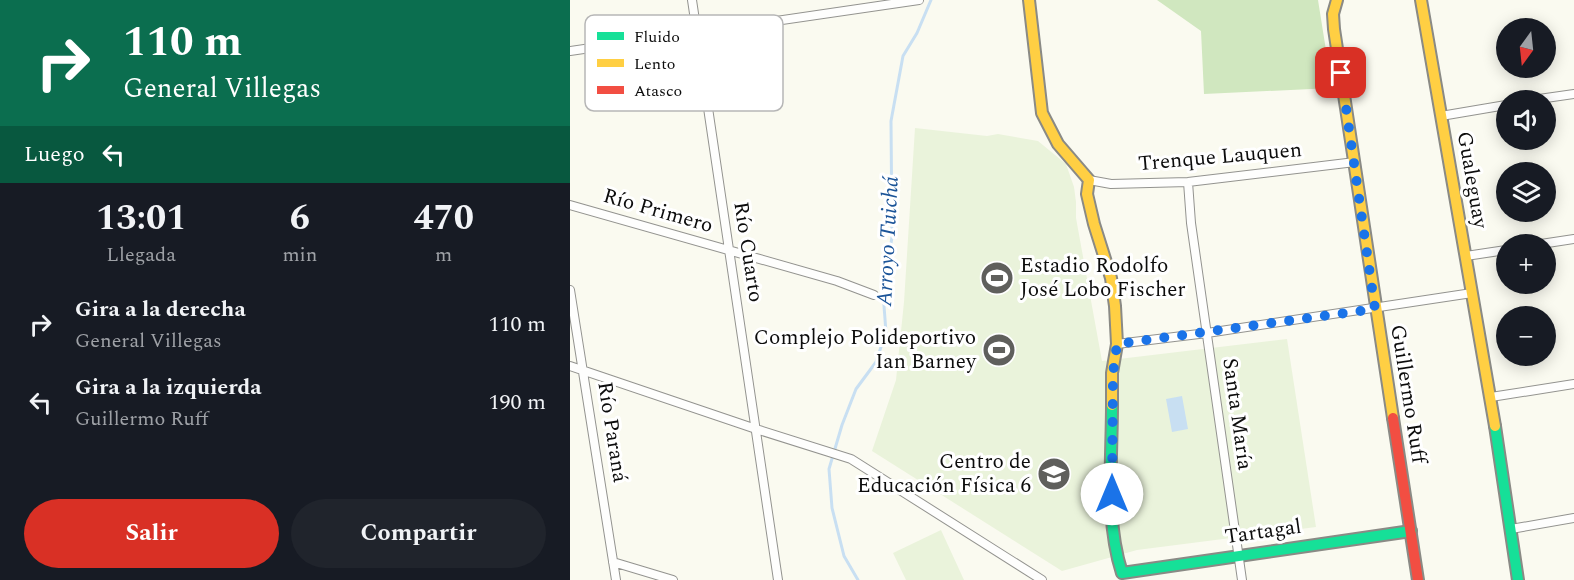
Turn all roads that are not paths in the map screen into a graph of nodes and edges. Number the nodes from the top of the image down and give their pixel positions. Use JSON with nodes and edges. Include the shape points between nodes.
{"nodes":[{"id":1,"x":692,"y":0,"type":"edge"},
{"id":2,"x":919,"y":0,"type":"edge"},
{"id":3,"x":1029,"y":0,"type":"edge"},
{"id":4,"x":1337,"y":0,"type":"edge"},
{"id":5,"x":1421,"y":0,"type":"edge"},
{"id":6,"x":694,"y":15,"type":"edge"},
{"id":7,"x":783,"y":20,"type":"edge"},
{"id":8,"x":585,"y":49,"type":"edge"},
{"id":9,"x":570,"y":51,"type":"edge"},
{"id":10,"x":1574,"y":93,"type":"edge"},
{"id":11,"x":1556,"y":96,"type":"edge"},
{"id":12,"x":1496,"y":107,"type":"edge"},
{"id":13,"x":709,"y":111,"type":"edge"},
{"id":14,"x":1441,"y":116,"type":"junction"},
{"id":15,"x":1355,"y":162,"type":"junction"},
{"id":16,"x":1089,"y":180,"type":"junction"},
{"id":17,"x":1188,"y":182,"type":"junction"},
{"id":18,"x":570,"y":205,"type":"edge"},
{"id":19,"x":1574,"y":239,"type":"edge"},
{"id":20,"x":1556,"y":242,"type":"edge"},
{"id":21,"x":729,"y":250,"type":"junction"},
{"id":22,"x":1496,"y":252,"type":"edge"},
{"id":23,"x":1466,"y":256,"type":"junction"},
{"id":24,"x":570,"y":290,"type":"edge"},
{"id":25,"x":1472,"y":293,"type":"junction"},
{"id":26,"x":874,"y":295,"type":"dead end"},
{"id":27,"x":1375,"y":309,"type":"junction"},
{"id":28,"x":1207,"y":333,"type":"junction"},
{"id":29,"x":1117,"y":344,"type":"junction"},
{"id":30,"x":570,"y":366,"type":"edge"},
{"id":31,"x":584,"y":372,"type":"junction"},
{"id":32,"x":1574,"y":384,"type":"edge"},
{"id":33,"x":1491,"y":397,"type":"junction"},
{"id":34,"x":756,"y":429,"type":"junction"},
{"id":35,"x":1574,"y":518,"type":"edge"},
{"id":36,"x":1510,"y":529,"type":"junction"},
{"id":37,"x":1411,"y":531,"type":"junction"},
{"id":38,"x":1238,"y":555,"type":"junction"},
{"id":39,"x":613,"y":562,"type":"junction"},
{"id":40,"x":616,"y":580,"type":"edge"},
{"id":41,"x":673,"y":580,"type":"edge"},
{"id":42,"x":778,"y":580,"type":"edge"},
{"id":43,"x":1042,"y":580,"type":"edge"},
{"id":44,"x":1242,"y":580,"type":"edge"},
{"id":45,"x":1418,"y":580,"type":"edge"},
{"id":46,"x":1518,"y":580,"type":"edge"}],
"edges":[{"from":1,"to":6,"type":"street","name":"Río Cuarto"},
{"from":2,"to":7,"type":"street"},
{"from":3,"to":16,"type":"street","via":[[1042,113],[1058,144]]},
{"from":4,"to":15,"type":"street","name":"Guillermo Ruff","via":[[1334,29]]},
{"from":5,"to":14,"type":"street","name":"Gualeguay"},
{"from":8,"to":9,"type":"street"},
{"from":10,"to":11,"type":"street"},
{"from":12,"to":14,"type":"street"},
{"from":13,"to":21,"type":"street","name":"Río Cuarto"},
{"from":14,"to":23,"type":"street","name":"Gualeguay"},
{"from":15,"to":17,"type":"street","name":"Trenque Lauquen"},
{"from":15,"to":27,"type":"street","name":"Guillermo Ruff"},
{"from":16,"to":17,"type":"street","name":"Trenque Lauquen","via":[[1111,184]]},
{"from":16,"to":29,"type":"street","via":[[1089,204],[1111,278]]},
{"from":17,"to":28,"type":"street","name":"Santa María"},
{"from":18,"to":21,"type":"street","name":"Río Primero"},
{"from":19,"to":20,"type":"street"},
{"from":21,"to":26,"type":"street","name":"Río Primero"},
{"from":21,"to":34,"type":"street","name":"Río Cuarto"},
{"from":22,"to":23,"type":"street"},
{"from":23,"to":25,"type":"street","name":"Gualeguay"},
{"from":24,"to":31,"type":"street","name":"Río Paraná"},
{"from":25,"to":27,"type":"street"},
{"from":25,"to":33,"type":"street","name":"Gualeguay"},
{"from":27,"to":28,"type":"street"},
{"from":27,"to":37,"type":"street","name":"Guillermo Ruff"},
{"from":28,"to":29,"type":"street"},
{"from":28,"to":38,"type":"street","name":"Santa María"},
{"from":29,"to":38,"type":"street","name":"Tartagal","via":[[1113,373],[1112,494],[1115,551],[1122,573]]},
{"from":30,"to":31,"type":"street"},
{"from":31,"to":34,"type":"street"},
{"from":31,"to":39,"type":"street","name":"Río Paraná"},
{"from":32,"to":33,"type":"street"},
{"from":33,"to":36,"type":"street","name":"Gualeguay"},
{"from":34,"to":42,"type":"street","name":"Río Cuarto"},
{"from":34,"to":43,"type":"street","via":[[851,459]]},
{"from":35,"to":36,"type":"street"},
{"from":36,"to":46,"type":"street","name":"Gualeguay"},
{"from":37,"to":38,"type":"street","name":"Tartagal"},
{"from":37,"to":45,"type":"street","name":"Guillermo Ruff"},
{"from":38,"to":44,"type":"street","name":"Santa María"},
{"from":39,"to":40,"type":"street","name":"Río Paraná"},
{"from":39,"to":41,"type":"street"}]}
